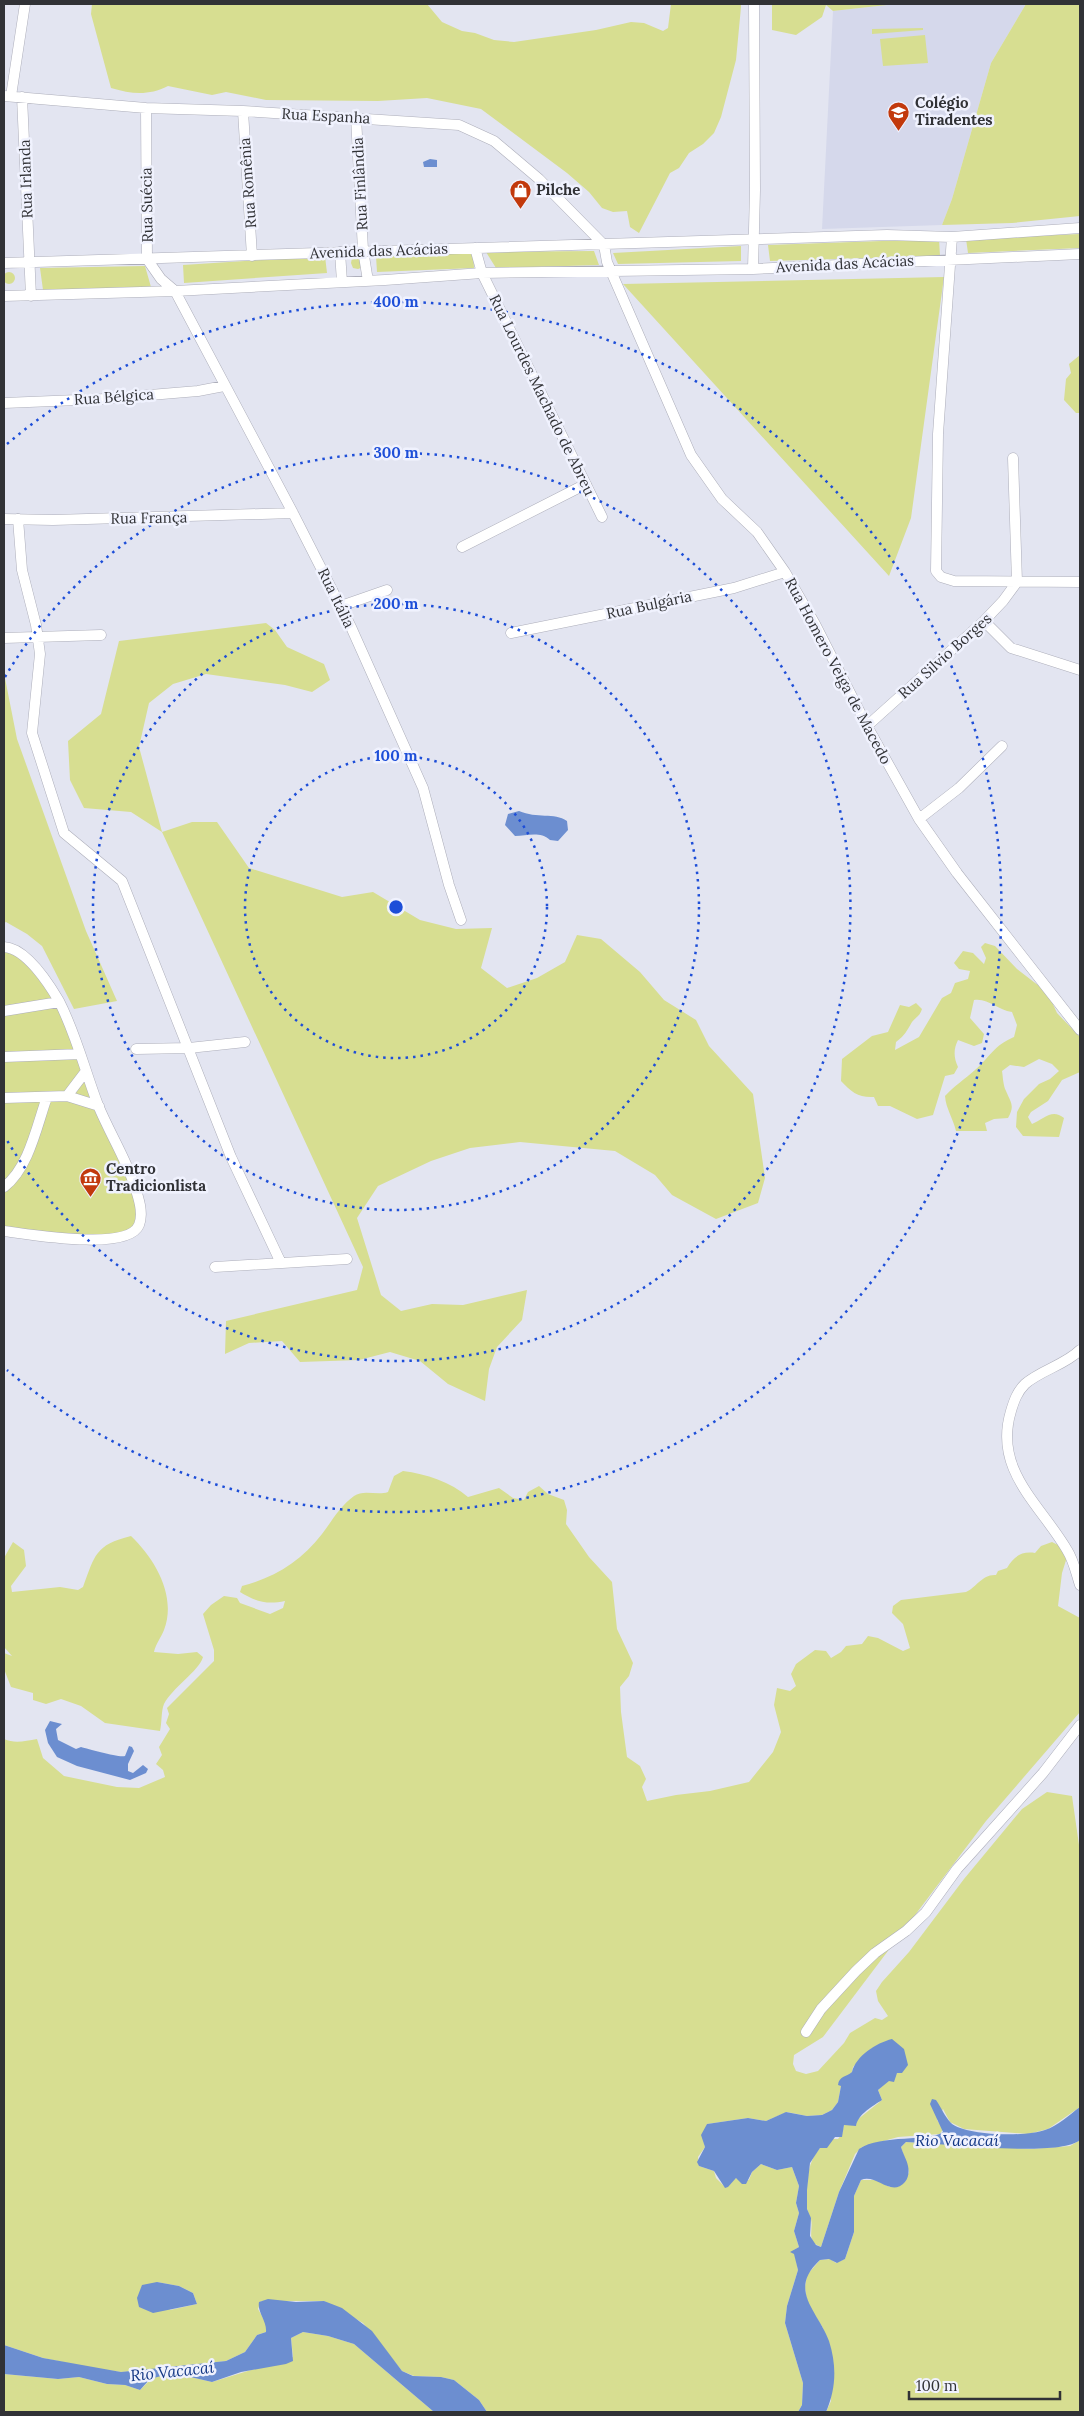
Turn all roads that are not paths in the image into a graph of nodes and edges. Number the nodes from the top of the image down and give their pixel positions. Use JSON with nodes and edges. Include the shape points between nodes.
{"nodes":[{"id":1,"x":25,"y":4,"type":"edge"},
{"id":2,"x":754,"y":4,"type":"edge"},
{"id":3,"x":7,"y":96,"type":"edge"},
{"id":4,"x":22,"y":97,"type":"junction"},
{"id":5,"x":146,"y":108,"type":"junction"},
{"id":6,"x":243,"y":111,"type":"junction"},
{"id":7,"x":356,"y":117,"type":"junction"},
{"id":8,"x":1080,"y":228,"type":"edge"},
{"id":9,"x":952,"y":237,"type":"junction"},
{"id":10,"x":755,"y":241,"type":"junction"},
{"id":11,"x":604,"y":245,"type":"junction"},
{"id":12,"x":475,"y":248,"type":"junction"},
{"id":13,"x":363,"y":250,"type":"junction"},
{"id":14,"x":340,"y":252,"type":"junction"},
{"id":15,"x":1080,"y":254,"type":"edge"},
{"id":16,"x":252,"y":256,"type":"junction"},
{"id":17,"x":952,"y":258,"type":"junction"},
{"id":18,"x":147,"y":259,"type":"junction"},
{"id":19,"x":29,"y":262,"type":"junction"},
{"id":20,"x":4,"y":263,"type":"edge"},
{"id":21,"x":609,"y":266,"type":"junction"},
{"id":22,"x":753,"y":269,"type":"junction"},
{"id":23,"x":482,"y":273,"type":"junction"},
{"id":24,"x":368,"y":281,"type":"junction"},
{"id":25,"x":342,"y":282,"type":"junction"},
{"id":26,"x":175,"y":291,"type":"junction"},
{"id":27,"x":4,"y":296,"type":"edge"},
{"id":28,"x":31,"y":296,"type":"junction"},
{"id":29,"x":224,"y":386,"type":"junction"},
{"id":30,"x":4,"y":403,"type":"edge"},
{"id":31,"x":1013,"y":458,"type":"dead end"},
{"id":32,"x":586,"y":484,"type":"junction"},
{"id":33,"x":293,"y":512,"type":"junction"},
{"id":34,"x":602,"y":517,"type":"dead end"},
{"id":35,"x":4,"y":519,"type":"edge"},
{"id":36,"x":18,"y":519,"type":"junction"},
{"id":37,"x":462,"y":547,"type":"dead end"},
{"id":38,"x":785,"y":572,"type":"junction"},
{"id":39,"x":1017,"y":582,"type":"junction"},
{"id":40,"x":1080,"y":582,"type":"edge"},
{"id":41,"x":387,"y":590,"type":"dead end"},
{"id":42,"x":341,"y":606,"type":"junction"},
{"id":43,"x":984,"y":621,"type":"junction"},
{"id":44,"x":511,"y":633,"type":"dead end"},
{"id":45,"x":101,"y":635,"type":"dead end"},
{"id":46,"x":38,"y":637,"type":"junction"},
{"id":47,"x":4,"y":638,"type":"edge"},
{"id":48,"x":1080,"y":670,"type":"edge"},
{"id":49,"x":867,"y":726,"type":"junction"},
{"id":50,"x":1002,"y":746,"type":"dead end"},
{"id":51,"x":919,"y":819,"type":"junction"},
{"id":52,"x":461,"y":920,"type":"dead end"},
{"id":53,"x":4,"y":948,"type":"edge"},
{"id":54,"x":59,"y":1002,"type":"junction"},
{"id":55,"x":4,"y":1012,"type":"edge"},
{"id":56,"x":1080,"y":1030,"type":"edge"},
{"id":57,"x":245,"y":1042,"type":"dead end"},
{"id":58,"x":189,"y":1048,"type":"junction"},
{"id":59,"x":136,"y":1049,"type":"dead end"},
{"id":60,"x":80,"y":1054,"type":"junction"},
{"id":61,"x":4,"y":1057,"type":"edge"},
{"id":62,"x":86,"y":1071,"type":"junction"},
{"id":63,"x":47,"y":1096,"type":"junction"},
{"id":64,"x":67,"y":1096,"type":"junction"},
{"id":65,"x":4,"y":1098,"type":"edge"},
{"id":66,"x":99,"y":1106,"type":"junction"},
{"id":67,"x":4,"y":1187,"type":"edge"},
{"id":68,"x":4,"y":1231,"type":"edge"},
{"id":69,"x":347,"y":1259,"type":"dead end"},
{"id":70,"x":281,"y":1263,"type":"junction"},
{"id":71,"x":215,"y":1267,"type":"dead end"},
{"id":72,"x":1080,"y":1350,"type":"edge"},
{"id":73,"x":1080,"y":1585,"type":"edge"},
{"id":74,"x":1080,"y":1725,"type":"edge"},
{"id":75,"x":806,"y":2032,"type":"dead end"}],
"edges":[{"from":1,"to":3,"type":"street"},
{"from":2,"to":10,"type":"street"},
{"from":3,"to":4,"type":"street","name":"Rua Espanha"},
{"from":4,"to":5,"type":"street","name":"Rua Espanha"},
{"from":4,"to":19,"type":"street","name":"Rua Irlanda"},
{"from":5,"to":6,"type":"street","name":"Rua Espanha"},
{"from":5,"to":18,"type":"street","name":"Rua Suécia"},
{"from":6,"to":7,"type":"street","name":"Rua Espanha"},
{"from":6,"to":16,"type":"street","name":"Rua Romênia"},
{"from":7,"to":11,"type":"street","name":"Rua Espanha","via":[[459,125],[494,141],[539,179]]},
{"from":7,"to":13,"type":"street","name":"Rua Finlândia"},
{"from":8,"to":9,"type":"street","name":"Avenida das Acácias"},
{"from":9,"to":10,"type":"street","name":"Avenida das Acácias","via":[[910,234]]},
{"from":9,"to":17,"type":"street"},
{"from":10,"to":11,"type":"street","name":"Avenida das Acácias"},
{"from":10,"to":22,"type":"street","name":"Avenida das Acácias"},
{"from":11,"to":12,"type":"street","name":"Avenida das Acácias"},
{"from":11,"to":21,"type":"street","name":"Rua Homero Veiga de Macedo"},
{"from":12,"to":13,"type":"street","name":"Avenida das Acácias"},
{"from":12,"to":23,"type":"street","name":"Rua Lourdes Machado de Abreu"},
{"from":13,"to":14,"type":"street","name":"Avenida das Acácias"},
{"from":13,"to":24,"type":"street","name":"Rua Finlândia"},
{"from":14,"to":16,"type":"street","name":"Avenida das Acácias"},
{"from":14,"to":25,"type":"street"},
{"from":15,"to":17,"type":"street","name":"Avenida das Acácias"},
{"from":16,"to":18,"type":"street","name":"Avenida das Acácias"},
{"from":17,"to":22,"type":"street","name":"Avenida das Acácias"},
{"from":17,"to":39,"type":"street","via":[[938,434],[936,570],[946,580]]},
{"from":18,"to":19,"type":"street","name":"Avenida das Acácias"},
{"from":18,"to":26,"type":"street","name":"Rua Suécia","via":[[161,279]]},
{"from":19,"to":20,"type":"street","name":"Avenida das Acácias"},
{"from":19,"to":28,"type":"street","name":"Rua Irlanda"},
{"from":21,"to":22,"type":"street","name":"Avenida das Acácias"},
{"from":21,"to":23,"type":"street","name":"Avenida das Acácias"},
{"from":21,"to":38,"type":"street","name":"Rua Homero Veiga de Macedo","via":[[691,455],[722,499],[757,532]]},
{"from":23,"to":24,"type":"street","name":"Avenida das Acácias"},
{"from":23,"to":32,"type":"street","name":"Rua Lourdes Machado de Abreu"},
{"from":24,"to":25,"type":"street","name":"Avenida das Acácias"},
{"from":25,"to":26,"type":"street","name":"Avenida das Acácias"},
{"from":26,"to":28,"type":"street","name":"Avenida das Acácias"},
{"from":26,"to":29,"type":"street","name":"Rua Itália"},
{"from":27,"to":28,"type":"street","name":"Avenida das Acácias"},
{"from":29,"to":30,"type":"street","name":"Rua Bélgica","via":[[102,399]]},
{"from":29,"to":33,"type":"street","name":"Rua Itália"},
{"from":31,"to":39,"type":"street"},
{"from":32,"to":34,"type":"street","name":"Rua Lourdes Machado de Abreu"},
{"from":32,"to":37,"type":"street"},
{"from":33,"to":36,"type":"street","name":"Rua França"},
{"from":33,"to":42,"type":"street","name":"Rua Itália"},
{"from":35,"to":36,"type":"street","name":"Rua França"},
{"from":36,"to":46,"type":"street","via":[[22,570]]},
{"from":38,"to":44,"type":"street","name":"Rua Bulgária","via":[[734,588]]},
{"from":38,"to":49,"type":"street","name":"Rua Homero Veiga de Macedo"},
{"from":39,"to":40,"type":"street"},
{"from":39,"to":43,"type":"street","name":"Rua Silvio Borges"},
{"from":41,"to":42,"type":"street"},
{"from":42,"to":52,"type":"street","name":"Rua Itália","via":[[423,788]]},
{"from":43,"to":48,"type":"street","via":[[1011,648]]},
{"from":43,"to":49,"type":"street","name":"Rua Silvio Borges"},
{"from":45,"to":46,"type":"street"},
{"from":46,"to":47,"type":"street"},
{"from":46,"to":58,"type":"street","via":[[39,676],[32,733],[64,833],[122,881]]},
{"from":49,"to":51,"type":"street","name":"Rua Homero Veiga de Macedo"},
{"from":50,"to":51,"type":"street","via":[[959,788]]},
{"from":51,"to":56,"type":"street","name":"Rua Homero Veiga de Macedo","via":[[957,873]]},
{"from":53,"to":54,"type":"street","via":[[31,961]]},
{"from":54,"to":55,"type":"street"},
{"from":54,"to":60,"type":"street"},
{"from":57,"to":58,"type":"street"},
{"from":58,"to":59,"type":"street"},
{"from":58,"to":70,"type":"street","via":[[231,1157]]},
{"from":60,"to":61,"type":"street"},
{"from":60,"to":62,"type":"street"},
{"from":62,"to":64,"type":"street"},
{"from":62,"to":66,"type":"street"},
{"from":63,"to":64,"type":"street"},
{"from":63,"to":65,"type":"street"},
{"from":63,"to":67,"type":"street","via":[[28,1152]]},
{"from":64,"to":66,"type":"street"},
{"from":66,"to":68,"type":"street","via":[[134,1183],[141,1210],[139,1226],[131,1235],[112,1240]]},
{"from":69,"to":70,"type":"street"},
{"from":70,"to":71,"type":"street"},
{"from":72,"to":73,"type":"street","via":[[1025,1385],[1016,1396],[1008,1420],[1006,1443],[1011,1464],[1024,1489],[1066,1548]]},
{"from":74,"to":75,"type":"street","via":[[1043,1773],[957,1869],[926,1912],[856,1971]]}]}
